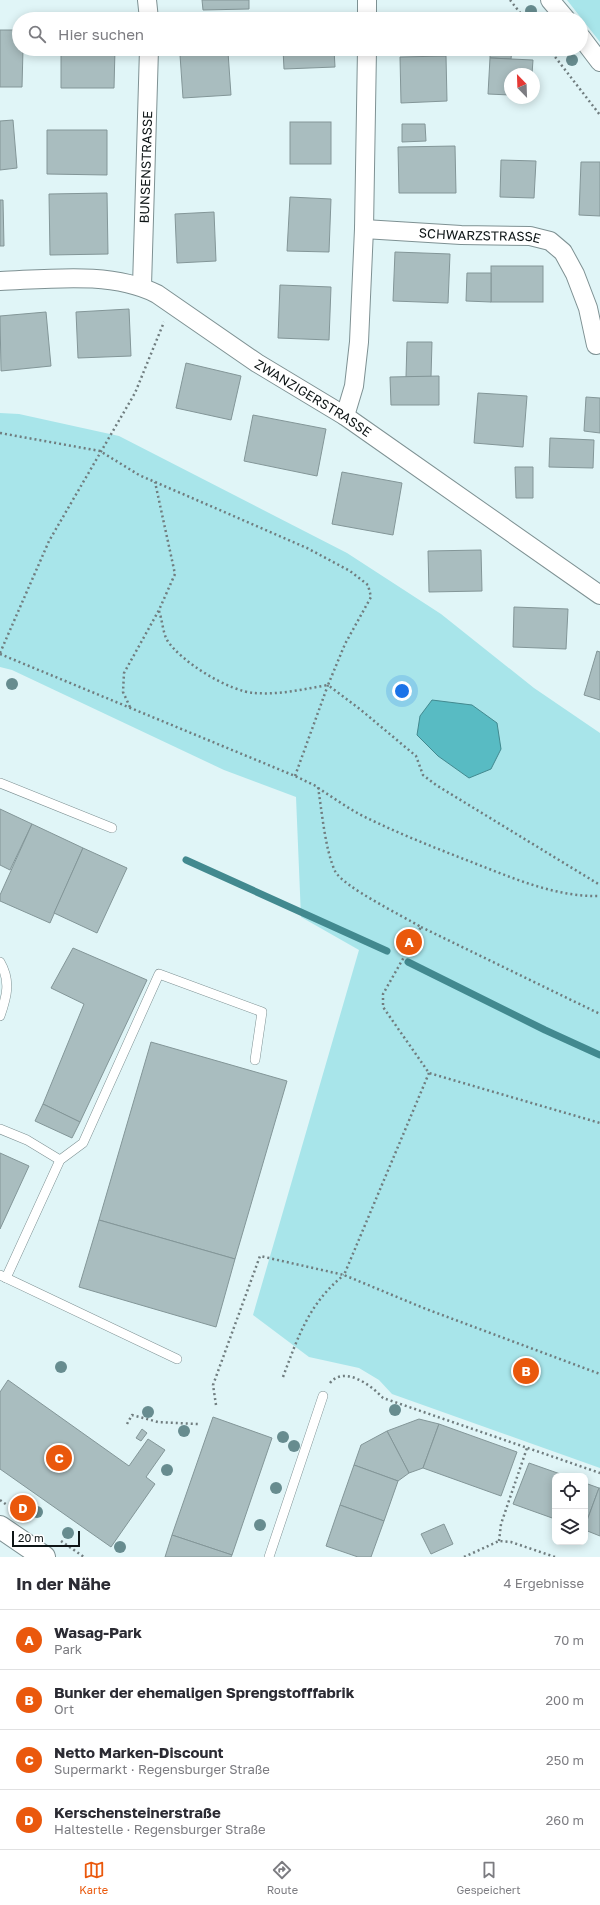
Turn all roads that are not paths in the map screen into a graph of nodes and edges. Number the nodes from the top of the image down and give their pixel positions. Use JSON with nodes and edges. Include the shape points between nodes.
{"nodes":[{"id":1,"x":147,"y":0,"type":"edge"},
{"id":2,"x":367,"y":0,"type":"edge"},
{"id":3,"x":550,"y":0,"type":"edge"},
{"id":4,"x":148,"y":12,"type":"edge"},
{"id":5,"x":367,"y":12,"type":"edge"},
{"id":6,"x":560,"y":12,"type":"edge"},
{"id":7,"x":588,"y":46,"type":"edge"},
{"id":8,"x":149,"y":56,"type":"edge"},
{"id":9,"x":367,"y":56,"type":"edge"},
{"id":10,"x":600,"y":62,"type":"edge"},
{"id":11,"x":364,"y":230,"type":"junction"},
{"id":12,"x":0,"y":281,"type":"edge"},
{"id":13,"x":142,"y":286,"type":"junction"},
{"id":14,"x":596,"y":345,"type":"dead end"},
{"id":15,"x":344,"y":416,"type":"junction"},
{"id":16,"x":600,"y":595,"type":"edge"},
{"id":17,"x":0,"y":783,"type":"edge"},
{"id":18,"x":112,"y":828,"type":"dead end"},
{"id":19,"x":0,"y":962,"type":"edge"},
{"id":20,"x":0,"y":1016,"type":"edge"},
{"id":21,"x":255,"y":1060,"type":"dead end"},
{"id":22,"x":0,"y":1129,"type":"edge"},
{"id":23,"x":60,"y":1160,"type":"junction"},
{"id":24,"x":3,"y":1277,"type":"edge"},
{"id":25,"x":177,"y":1359,"type":"dead end"},
{"id":26,"x":323,"y":1396,"type":"road end"},
{"id":27,"x":0,"y":1527,"type":"edge"},
{"id":28,"x":44,"y":1557,"type":"edge"},
{"id":29,"x":268,"y":1557,"type":"edge"}],
"edges":[{"from":1,"to":4,"type":"street"},
{"from":2,"to":5,"type":"street"},
{"from":3,"to":6,"type":"street"},
{"from":7,"to":10,"type":"street"},
{"from":8,"to":13,"type":"street","name":"BUNSENSTRASSE"},
{"from":9,"to":11,"type":"street"},
{"from":11,"to":14,"type":"street","name":"SCHWARZSTRASSE","via":[[530,236],[550,241],[563,252],[576,274],[588,308]]},
{"from":11,"to":15,"type":"street","via":[[359,342],[354,386]]},
{"from":12,"to":13,"type":"street","name":"ZWANZIGERSTRASSE","via":[[69,279],[124,281]]},
{"from":13,"to":15,"type":"street","name":"ZWANZIGERSTRASSE","via":[[171,303],[257,363]]},
{"from":15,"to":16,"type":"street","name":"ZWANZIGERSTRASSE"},
{"from":17,"to":18,"type":"lane"},
{"from":19,"to":20,"type":"lane","via":[[6,971],[7,994]]},
{"from":21,"to":23,"type":"lane","via":[[262,1012],[159,974],[83,1143]]},
{"from":22,"to":23,"type":"lane","via":[[27,1140]]},
{"from":23,"to":24,"type":"lane"},
{"from":24,"to":25,"type":"lane"},
{"from":26,"to":29,"type":"lane"},
{"from":27,"to":28,"type":"main road"}]}
